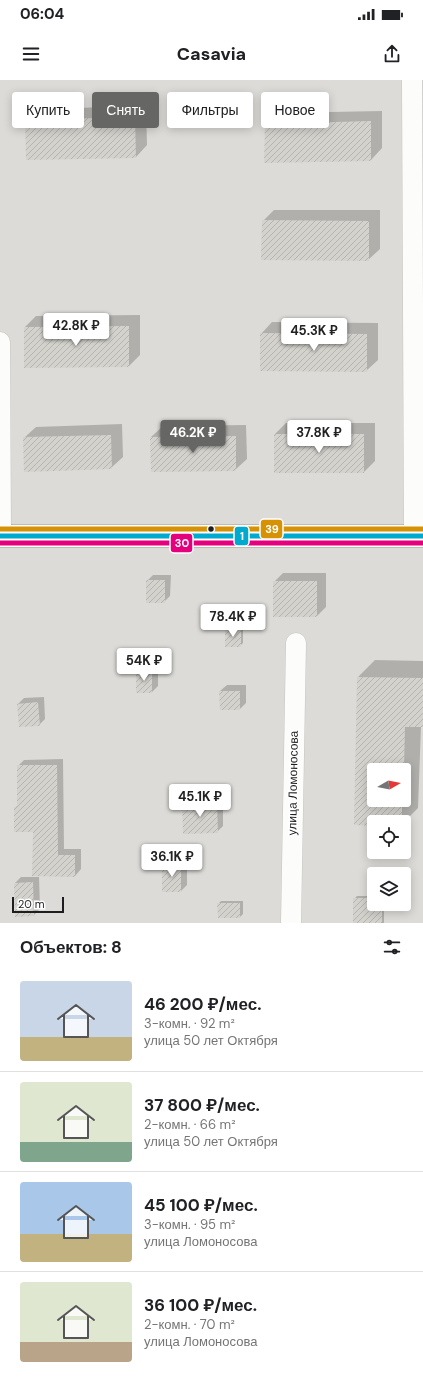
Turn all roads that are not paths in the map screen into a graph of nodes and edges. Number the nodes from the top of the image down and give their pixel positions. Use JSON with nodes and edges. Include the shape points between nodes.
{"nodes":[{"id":1,"x":412,"y":80,"type":"edge"},
{"id":2,"x":0,"y":342,"type":"edge"},
{"id":3,"x":1,"y":536,"type":"edge"},
{"id":4,"x":419,"y":536,"type":"edge"},
{"id":5,"x":296,"y":643,"type":"dead end"},
{"id":6,"x":291,"y":923,"type":"edge"}],
"edges":[{"from":1,"to":4,"type":"street"},
{"from":2,"to":3,"type":"street"},
{"from":3,"to":4,"type":"main road"},
{"from":5,"to":6,"type":"street","name":"улица Ломоносова"}]}
